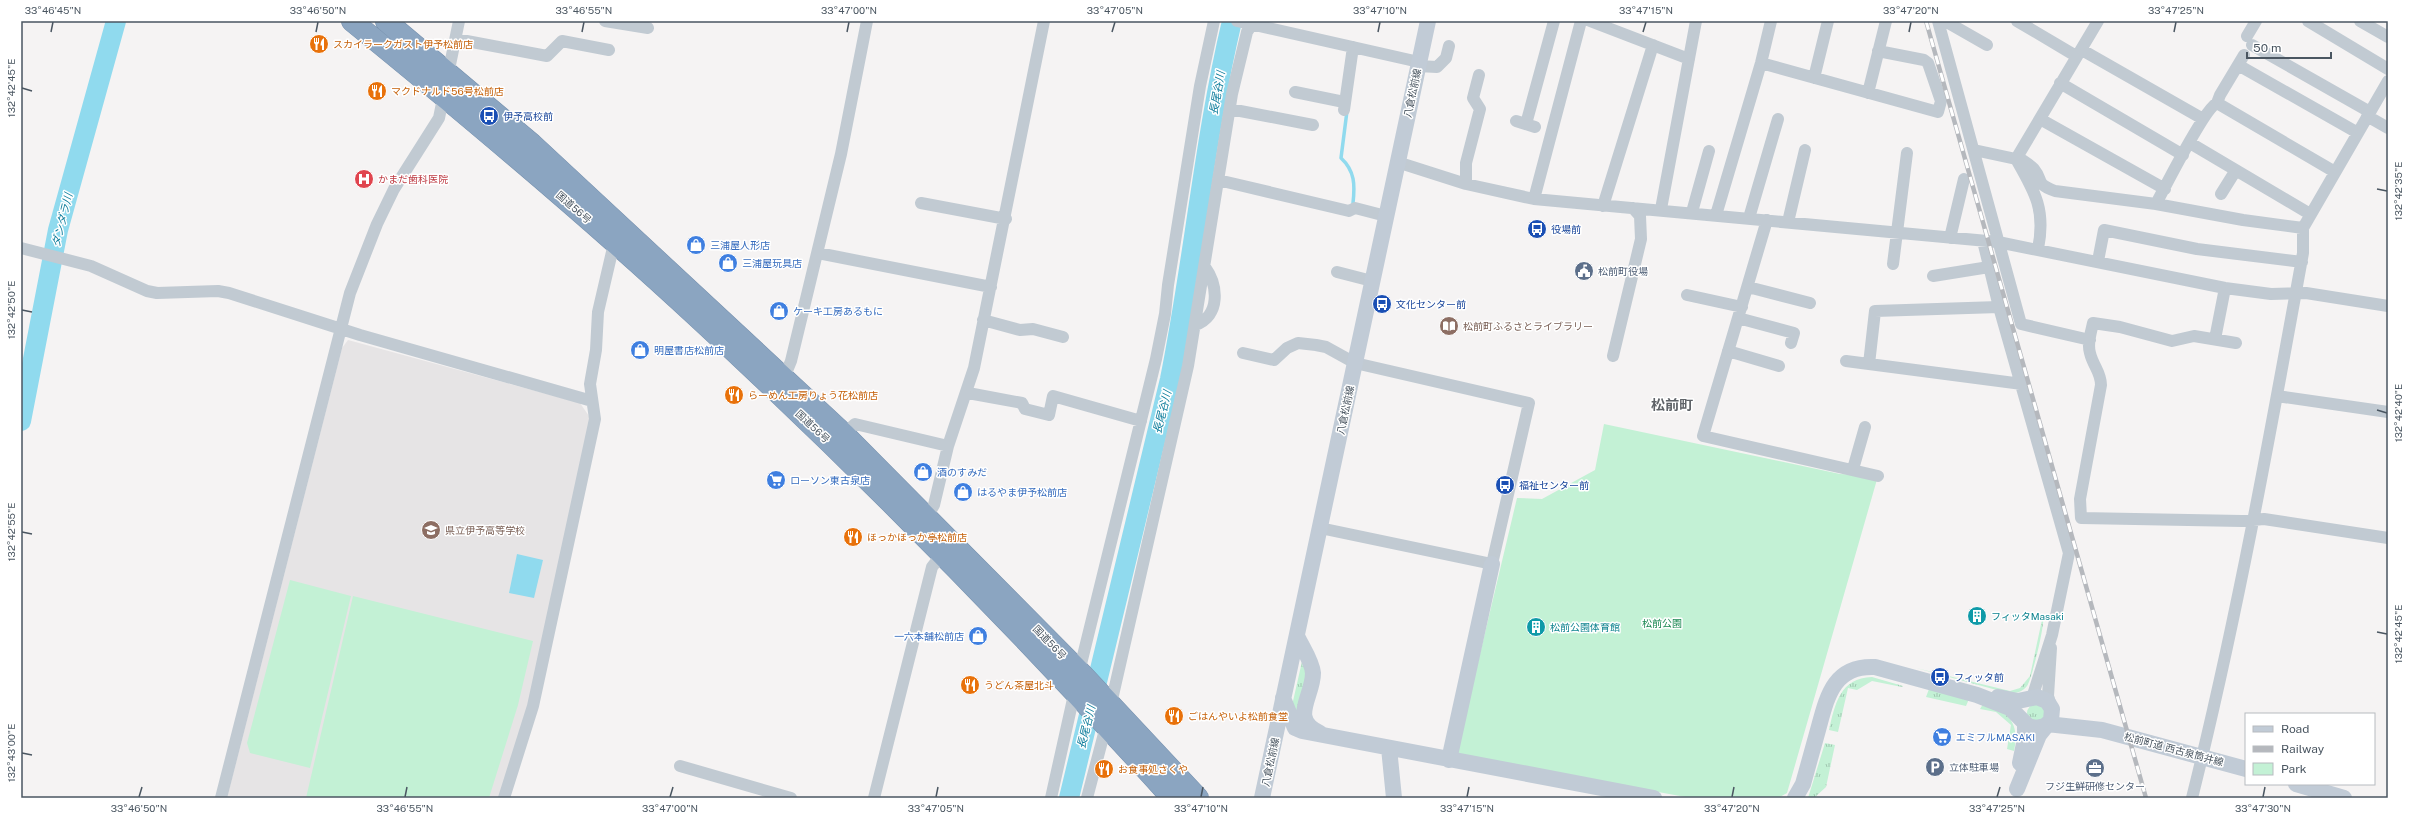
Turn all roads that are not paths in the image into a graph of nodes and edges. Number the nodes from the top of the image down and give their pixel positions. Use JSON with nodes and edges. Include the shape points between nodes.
{"nodes":[{"id":1,"x":352,"y":21,"type":"edge"},
{"id":2,"x":386,"y":21,"type":"edge"},
{"id":3,"x":459,"y":21,"type":"edge"},
{"id":4,"x":605,"y":21,"type":"edge"},
{"id":5,"x":867,"y":21,"type":"edge"},
{"id":6,"x":1044,"y":21,"type":"edge"},
{"id":7,"x":1214,"y":21,"type":"edge"},
{"id":8,"x":1428,"y":21,"type":"edge"},
{"id":9,"x":1554,"y":21,"type":"edge"},
{"id":10,"x":1581,"y":21,"type":"edge"},
{"id":11,"x":1590,"y":21,"type":"edge"},
{"id":12,"x":1696,"y":21,"type":"edge"},
{"id":13,"x":1771,"y":21,"type":"edge"},
{"id":14,"x":1828,"y":21,"type":"edge"},
{"id":15,"x":1886,"y":21,"type":"edge"},
{"id":16,"x":1938,"y":21,"type":"edge"},
{"id":17,"x":1945,"y":21,"type":"edge"},
{"id":18,"x":2017,"y":21,"type":"edge"},
{"id":19,"x":2098,"y":21,"type":"edge"},
{"id":20,"x":2308,"y":21,"type":"edge"},
{"id":21,"x":2360,"y":21,"type":"edge"},
{"id":22,"x":629,"y":23,"type":"edge"},
{"id":23,"x":1248,"y":23,"type":"edge"},
{"id":24,"x":648,"y":28,"type":"dead end"},
{"id":25,"x":2250,"y":30,"type":"edge"},
{"id":26,"x":2388,"y":37,"type":"edge"},
{"id":27,"x":456,"y":39,"type":"junction"},
{"id":28,"x":1653,"y":45,"type":"junction"},
{"id":29,"x":1987,"y":45,"type":"dead end"},
{"id":30,"x":1450,"y":46,"type":"dead end"},
{"id":31,"x":1353,"y":47,"type":"junction"},
{"id":32,"x":610,"y":50,"type":"dead end"},
{"id":33,"x":1878,"y":51,"type":"junction"},
{"id":34,"x":2079,"y":53,"type":"junction"},
{"id":35,"x":1689,"y":59,"type":"junction"},
{"id":36,"x":1761,"y":63,"type":"junction"},
{"id":37,"x":1418,"y":64,"type":"junction"},
{"id":38,"x":2388,"y":69,"type":"edge"},
{"id":39,"x":449,"y":73,"type":"junction"},
{"id":40,"x":1479,"y":75,"type":"dead end"},
{"id":41,"x":1814,"y":78,"type":"junction"},
{"id":42,"x":2388,"y":80,"type":"edge"},
{"id":43,"x":2060,"y":83,"type":"junction"},
{"id":44,"x":1295,"y":92,"type":"dead end"},
{"id":45,"x":1868,"y":92,"type":"junction"},
{"id":46,"x":445,"y":97,"type":"junction"},
{"id":47,"x":2217,"y":103,"type":"junction"},
{"id":48,"x":1230,"y":109,"type":"junction"},
{"id":49,"x":2369,"y":114,"type":"junction"},
{"id":50,"x":2040,"y":119,"type":"junction"},
{"id":51,"x":2203,"y":119,"type":"junction"},
{"id":52,"x":1778,"y":120,"type":"dead end"},
{"id":53,"x":1526,"y":124,"type":"dead end"},
{"id":54,"x":1313,"y":125,"type":"dead end"},
{"id":55,"x":2388,"y":128,"type":"edge"},
{"id":56,"x":2358,"y":133,"type":"junction"},
{"id":57,"x":2190,"y":143,"type":"junction"},
{"id":58,"x":1806,"y":150,"type":"dead end"},
{"id":59,"x":1974,"y":150,"type":"junction"},
{"id":60,"x":1708,"y":151,"type":"dead end"},
{"id":61,"x":1907,"y":153,"type":"dead end"},
{"id":62,"x":2183,"y":155,"type":"junction"},
{"id":63,"x":2017,"y":158,"type":"junction"},
{"id":64,"x":1397,"y":162,"type":"junction"},
{"id":65,"x":2236,"y":170,"type":"junction"},
{"id":66,"x":2335,"y":172,"type":"junction"},
{"id":67,"x":1964,"y":179,"type":"dead end"},
{"id":68,"x":1218,"y":180,"type":"junction"},
{"id":69,"x":1466,"y":184,"type":"junction"},
{"id":70,"x":2165,"y":189,"type":"junction"},
{"id":71,"x":2221,"y":194,"type":"dead end"},
{"id":72,"x":1534,"y":199,"type":"junction"},
{"id":73,"x":921,"y":204,"type":"dead end"},
{"id":74,"x":2156,"y":204,"type":"junction"},
{"id":75,"x":1603,"y":206,"type":"junction"},
{"id":76,"x":1633,"y":208,"type":"junction"},
{"id":77,"x":1661,"y":209,"type":"junction"},
{"id":78,"x":1692,"y":212,"type":"junction"},
{"id":79,"x":2310,"y":214,"type":"junction"},
{"id":80,"x":1716,"y":215,"type":"junction"},
{"id":81,"x":1386,"y":216,"type":"junction"},
{"id":82,"x":1749,"y":218,"type":"junction"},
{"id":83,"x":1006,"y":219,"type":"junction"},
{"id":84,"x":1767,"y":220,"type":"junction"},
{"id":85,"x":1788,"y":222,"type":"junction"},
{"id":86,"x":2303,"y":228,"type":"junction"},
{"id":87,"x":1896,"y":233,"type":"junction"},
{"id":88,"x":617,"y":235,"type":"junction"},
{"id":89,"x":1950,"y":238,"type":"junction"},
{"id":90,"x":1983,"y":241,"type":"junction"},
{"id":91,"x":1998,"y":242,"type":"junction"},
{"id":92,"x":21,"y":248,"type":"edge"},
{"id":93,"x":2038,"y":249,"type":"junction"},
{"id":94,"x":818,"y":253,"type":"junction"},
{"id":95,"x":2098,"y":261,"type":"junction"},
{"id":96,"x":2302,"y":262,"type":"junction"},
{"id":97,"x":1893,"y":264,"type":"dead end"},
{"id":98,"x":1989,"y":267,"type":"junction"},
{"id":99,"x":1337,"y":272,"type":"dead end"},
{"id":100,"x":1932,"y":276,"type":"dead end"},
{"id":101,"x":1372,"y":281,"type":"junction"},
{"id":102,"x":991,"y":287,"type":"junction"},
{"id":103,"x":1748,"y":287,"type":"junction"},
{"id":104,"x":2225,"y":288,"type":"junction"},
{"id":105,"x":2296,"y":294,"type":"junction"},
{"id":106,"x":1687,"y":295,"type":"dead end"},
{"id":107,"x":1810,"y":303,"type":"dead end"},
{"id":108,"x":2388,"y":306,"type":"edge"},
{"id":109,"x":1999,"y":307,"type":"junction"},
{"id":110,"x":1740,"y":312,"type":"junction"},
{"id":111,"x":983,"y":320,"type":"junction"},
{"id":112,"x":340,"y":329,"type":"junction"},
{"id":113,"x":1063,"y":337,"type":"dead end"},
{"id":114,"x":2215,"y":339,"type":"junction"},
{"id":115,"x":2090,"y":340,"type":"junction"},
{"id":116,"x":1791,"y":343,"type":"dead end"},
{"id":117,"x":2236,"y":343,"type":"dead end"},
{"id":118,"x":1728,"y":351,"type":"junction"},
{"id":119,"x":1243,"y":354,"type":"dead end"},
{"id":120,"x":1613,"y":356,"type":"dead end"},
{"id":121,"x":1846,"y":361,"type":"dead end"},
{"id":122,"x":1355,"y":363,"type":"junction"},
{"id":123,"x":1869,"y":364,"type":"junction"},
{"id":124,"x":1779,"y":366,"type":"dead end"},
{"id":125,"x":2022,"y":384,"type":"junction"},
{"id":126,"x":781,"y":385,"type":"junction"},
{"id":127,"x":968,"y":393,"type":"junction"},
{"id":128,"x":2277,"y":396,"type":"junction"},
{"id":129,"x":592,"y":401,"type":"junction"},
{"id":130,"x":2388,"y":412,"type":"edge"},
{"id":131,"x":1141,"y":421,"type":"junction"},
{"id":132,"x":1865,"y":427,"type":"dead end"},
{"id":133,"x":844,"y":434,"type":"junction"},
{"id":134,"x":948,"y":446,"type":"junction"},
{"id":135,"x":1853,"y":469,"type":"junction"},
{"id":136,"x":1878,"y":476,"type":"dead end"},
{"id":137,"x":927,"y":517,"type":"junction"},
{"id":138,"x":2254,"y":520,"type":"junction"},
{"id":139,"x":1320,"y":528,"type":"junction"},
{"id":140,"x":2388,"y":538,"type":"edge"},
{"id":141,"x":947,"y":548,"type":"junction"},
{"id":142,"x":1492,"y":564,"type":"junction"},
{"id":143,"x":2052,"y":635,"type":"junction"},
{"id":144,"x":1297,"y":636,"type":"junction"},
{"id":145,"x":1078,"y":683,"type":"junction"},
{"id":146,"x":1977,"y":695,"type":"junction"},
{"id":147,"x":1283,"y":698,"type":"junction"},
{"id":148,"x":2030,"y":698,"type":"junction"},
{"id":149,"x":1106,"y":713,"type":"junction"},
{"id":150,"x":2049,"y":716,"type":"junction"},
{"id":151,"x":2023,"y":721,"type":"junction"},
{"id":152,"x":1324,"y":734,"type":"junction"},
{"id":153,"x":1389,"y":748,"type":"junction"},
{"id":154,"x":2203,"y":757,"type":"junction"},
{"id":155,"x":1450,"y":760,"type":"junction"},
{"id":156,"x":680,"y":766,"type":"dead end"},
{"id":157,"x":2245,"y":769,"type":"edge"},
{"id":158,"x":2299,"y":785,"type":"edge"},
{"id":159,"x":2016,"y":793,"type":"edge"},
{"id":160,"x":778,"y":796,"type":"edge"},
{"id":161,"x":1629,"y":796,"type":"edge"},
{"id":162,"x":221,"y":798,"type":"edge"},
{"id":163,"x":504,"y":798,"type":"edge"},
{"id":164,"x":791,"y":798,"type":"edge"},
{"id":165,"x":874,"y":798,"type":"edge"},
{"id":166,"x":1051,"y":798,"type":"edge"},
{"id":167,"x":1087,"y":798,"type":"edge"},
{"id":168,"x":1172,"y":798,"type":"edge"},
{"id":169,"x":1198,"y":798,"type":"edge"},
{"id":170,"x":1262,"y":798,"type":"edge"},
{"id":171,"x":1394,"y":798,"type":"edge"},
{"id":172,"x":1654,"y":798,"type":"edge"},
{"id":173,"x":1795,"y":798,"type":"edge"},
{"id":174,"x":2192,"y":798,"type":"edge"},
{"id":175,"x":2344,"y":798,"type":"edge"}],
"edges":[{"from":1,"to":46,"type":"highway","name":"国道56号"},
{"from":2,"to":39,"type":"highway","name":"国道56号"},
{"from":3,"to":27,"type":"street"},
{"from":4,"to":22,"type":"street"},
{"from":5,"to":94,"type":"street","via":[[841,154]]},
{"from":6,"to":83,"type":"street"},
{"from":7,"to":131,"type":"street","via":[[1200,86],[1165,314]]},
{"from":8,"to":37,"type":"street","name":"八倉松前線"},
{"from":9,"to":53,"type":"street"},
{"from":10,"to":72,"type":"street"},
{"from":11,"to":28,"type":"street"},
{"from":12,"to":35,"type":"street"},
{"from":13,"to":36,"type":"street"},
{"from":14,"to":41,"type":"street"},
{"from":15,"to":33,"type":"street"},
{"from":16,"to":59,"type":"street"},
{"from":17,"to":29,"type":"street"},
{"from":18,"to":34,"type":"street"},
{"from":19,"to":34,"type":"street"},
{"from":20,"to":38,"type":"street"},
{"from":21,"to":26,"type":"street"},
{"from":22,"to":24,"type":"street"},
{"from":23,"to":31,"type":"street"},
{"from":23,"to":48,"type":"street"},
{"from":25,"to":49,"type":"street"},
{"from":27,"to":32,"type":"street","via":[[547,56],[562,41]]},
{"from":27,"to":39,"type":"street"},
{"from":28,"to":35,"type":"street"},
{"from":28,"to":75,"type":"street"},
{"from":30,"to":37,"type":"street","via":[[1446,58],[1437,67]]},
{"from":31,"to":37,"type":"street"},
{"from":31,"to":44,"type":"street","via":[[1344,106]]},
{"from":33,"to":45,"type":"street"},
{"from":33,"to":45,"type":"street","via":[[1928,63],[1941,101],[1938,112]]},
{"from":34,"to":43,"type":"street"},
{"from":34,"to":51,"type":"street"},
{"from":35,"to":77,"type":"street"},
{"from":36,"to":41,"type":"street"},
{"from":36,"to":80,"type":"street"},
{"from":37,"to":64,"type":"street","name":"八倉松前線"},
{"from":39,"to":46,"type":"street"},
{"from":39,"to":88,"type":"highway","name":"国道56号","via":[[532,144]]},
{"from":40,"to":69,"type":"street","via":[[1473,98],[1480,108],[1466,164]]},
{"from":41,"to":45,"type":"street"},
{"from":42,"to":49,"type":"street"},
{"from":43,"to":50,"type":"street"},
{"from":43,"to":62,"type":"street"},
{"from":46,"to":88,"type":"highway","name":"国道56号"},
{"from":46,"to":112,"type":"street","via":[[440,118],[394,189],[377,224],[350,293]]},
{"from":47,"to":51,"type":"street","via":[[2212,105]]},
{"from":47,"to":56,"type":"street","via":[[2241,60]]},
{"from":47,"to":66,"type":"street"},
{"from":48,"to":54,"type":"street"},
{"from":48,"to":68,"type":"street"},
{"from":49,"to":55,"type":"street"},
{"from":49,"to":56,"type":"street"},
{"from":50,"to":63,"type":"street"},
{"from":50,"to":70,"type":"street"},
{"from":51,"to":57,"type":"street"},
{"from":52,"to":82,"type":"street"},
{"from":56,"to":66,"type":"street"},
{"from":57,"to":62,"type":"street"},
{"from":57,"to":65,"type":"street"},
{"from":58,"to":85,"type":"street"},
{"from":59,"to":63,"type":"street"},
{"from":59,"to":91,"type":"street"},
{"from":60,"to":78,"type":"street"},
{"from":61,"to":87,"type":"street"},
{"from":62,"to":70,"type":"street"},
{"from":63,"to":74,"type":"street","via":[[2034,169],[2044,187],[2055,191]]},
{"from":63,"to":93,"type":"street","via":[[2042,216]]},
{"from":64,"to":69,"type":"street"},
{"from":64,"to":81,"type":"street","name":"八倉松前線"},
{"from":65,"to":71,"type":"street"},
{"from":65,"to":79,"type":"street"},
{"from":66,"to":79,"type":"street"},
{"from":67,"to":89,"type":"street"},
{"from":68,"to":81,"type":"street"},
{"from":68,"to":149,"type":"street","via":[[1188,366]]},
{"from":69,"to":72,"type":"street"},
{"from":70,"to":74,"type":"street"},
{"from":72,"to":75,"type":"street"},
{"from":73,"to":83,"type":"street"},
{"from":74,"to":86,"type":"street"},
{"from":75,"to":76,"type":"street"},
{"from":76,"to":77,"type":"street"},
{"from":76,"to":120,"type":"street","via":[[1640,216],[1641,239]]},
{"from":77,"to":78,"type":"street"},
{"from":78,"to":80,"type":"street"},
{"from":79,"to":86,"type":"street"},
{"from":80,"to":82,"type":"street"},
{"from":81,"to":101,"type":"street","name":"八倉松前線"},
{"from":82,"to":84,"type":"street"},
{"from":83,"to":102,"type":"street"},
{"from":84,"to":85,"type":"street"},
{"from":84,"to":103,"type":"street"},
{"from":85,"to":87,"type":"street"},
{"from":86,"to":96,"type":"street"},
{"from":87,"to":89,"type":"street"},
{"from":87,"to":97,"type":"street"},
{"from":88,"to":126,"type":"highway","name":"国道56号"},
{"from":88,"to":129,"type":"street","via":[[598,312],[596,350],[590,384]]},
{"from":89,"to":90,"type":"street"},
{"from":90,"to":91,"type":"street"},
{"from":90,"to":98,"type":"street"},
{"from":91,"to":93,"type":"street"},
{"from":91,"to":115,"type":"street","via":[[2021,324]]},
{"from":92,"to":112,"type":"street","via":[[91,266],[147,291],[218,291]]},
{"from":93,"to":95,"type":"street"},
{"from":94,"to":102,"type":"street"},
{"from":94,"to":126,"type":"street"},
{"from":95,"to":96,"type":"street","via":[[2104,230],[2197,249]]},
{"from":95,"to":104,"type":"street"},
{"from":96,"to":105,"type":"street"},
{"from":98,"to":100,"type":"street"},
{"from":98,"to":109,"type":"street"},
{"from":99,"to":101,"type":"street"},
{"from":101,"to":122,"type":"street","name":"八倉松前線"},
{"from":102,"to":111,"type":"street"},
{"from":103,"to":107,"type":"street"},
{"from":103,"to":110,"type":"street"},
{"from":104,"to":105,"type":"street","via":[[2271,294]]},
{"from":104,"to":114,"type":"street"},
{"from":105,"to":108,"type":"street","via":[[2306,293]]},
{"from":105,"to":128,"type":"street"},
{"from":106,"to":110,"type":"street"},
{"from":109,"to":123,"type":"street","via":[[1875,310]]},
{"from":109,"to":125,"type":"street"},
{"from":110,"to":116,"type":"street","via":[[1794,332]]},
{"from":110,"to":118,"type":"street"},
{"from":111,"to":113,"type":"street","via":[[1020,330],[1033,329]]},
{"from":111,"to":127,"type":"street"},
{"from":112,"to":129,"type":"street"},
{"from":112,"to":162,"type":"street"},
{"from":114,"to":115,"type":"street","via":[[2194,336],[2172,341],[2120,327],[2093,323]]},
{"from":114,"to":117,"type":"street"},
{"from":115,"to":138,"type":"street","via":[[2090,355],[2101,376],[2101,386],[2080,499],[2081,518]]},
{"from":118,"to":124,"type":"street"},
{"from":118,"to":135,"type":"street","via":[[1703,436]]},
{"from":119,"to":122,"type":"street","via":[[1274,360],[1287,348],[1298,343],[1326,347]]},
{"from":121,"to":123,"type":"street"},
{"from":122,"to":139,"type":"street","name":"八倉松前線"},
{"from":122,"to":142,"type":"street","via":[[1529,403]]},
{"from":123,"to":125,"type":"street"},
{"from":125,"to":143,"type":"street","via":[[2069,553]]},
{"from":126,"to":133,"type":"highway","name":"国道56号"},
{"from":126,"to":141,"type":"highway","name":"国道56号"},
{"from":127,"to":131,"type":"street","via":[[1022,404],[1026,409],[1049,415],[1053,396]]},
{"from":127,"to":134,"type":"street"},
{"from":128,"to":130,"type":"street"},
{"from":128,"to":138,"type":"street"},
{"from":129,"to":163,"type":"street","via":[[595,419],[533,706]]},
{"from":131,"to":145,"type":"street"},
{"from":132,"to":135,"type":"street"},
{"from":133,"to":134,"type":"street","via":[[855,424]]},
{"from":133,"to":137,"type":"highway","name":"国道56号"},
{"from":134,"to":137,"type":"street","via":[[934,505]]},
{"from":135,"to":136,"type":"street"},
{"from":137,"to":141,"type":"highway","name":"国道56号"},
{"from":138,"to":140,"type":"street","via":[[2264,519]]},
{"from":138,"to":154,"type":"street"},
{"from":139,"to":142,"type":"street"},
{"from":139,"to":144,"type":"street","name":"八倉松前線"},
{"from":141,"to":145,"type":"highway","name":"国道56号"},
{"from":141,"to":165,"type":"street","via":[[932,567]]},
{"from":142,"to":155,"type":"street"},
{"from":143,"to":148,"type":"street"},
{"from":143,"to":150,"type":"street"},
{"from":144,"to":147,"type":"street","name":"八倉松前線"},
{"from":144,"to":152,"type":"street","via":[[1313,674],[1304,714],[1306,722],[1310,728]]},
{"from":145,"to":149,"type":"highway","name":"国道56号"},
{"from":145,"to":166,"type":"street"},
{"from":146,"to":148,"type":"street","via":[[2012,701]]},
{"from":146,"to":151,"type":"street","via":[[2010,708]]},
{"from":146,"to":173,"type":"street","via":[[1875,667],[1862,666],[1849,671],[1829,691],[1803,784]]},
{"from":147,"to":152,"type":"street","via":[[1296,728]]},
{"from":147,"to":170,"type":"street","name":"八倉松前線"},
{"from":148,"to":150,"type":"street","via":[[2043,698]]},
{"from":148,"to":151,"type":"street","via":[[2021,709]]},
{"from":149,"to":167,"type":"street"},
{"from":149,"to":168,"type":"highway","name":"国道56号"},
{"from":149,"to":169,"type":"highway","name":"国道56号"},
{"from":150,"to":151,"type":"street","via":[[2036,728]]},
{"from":150,"to":154,"type":"street","name":"松前町道 西古泉筒井線"},
{"from":150,"to":159,"type":"street"},
{"from":151,"to":159,"type":"street","via":[[2025,739]]},
{"from":152,"to":153,"type":"street"},
{"from":153,"to":155,"type":"street"},
{"from":153,"to":171,"type":"street"},
{"from":154,"to":157,"type":"street","name":"松前町道 西古泉筒井線"},
{"from":154,"to":174,"type":"street"},
{"from":155,"to":161,"type":"street"},
{"from":156,"to":160,"type":"street"},
{"from":158,"to":175,"type":"street"},
{"from":160,"to":164,"type":"street"},
{"from":161,"to":172,"type":"street"}]}
